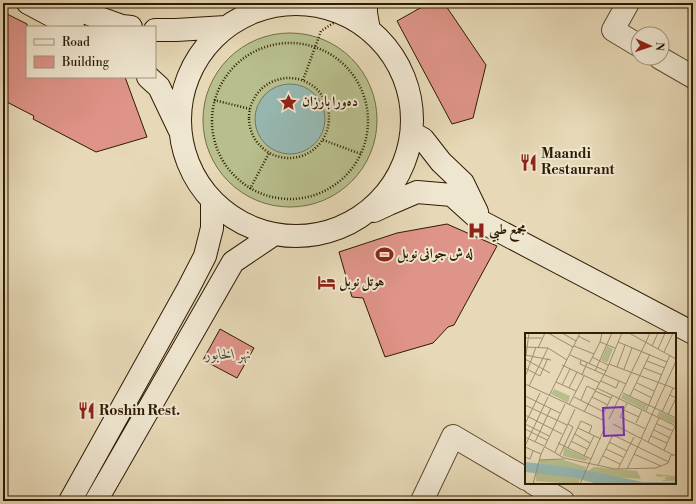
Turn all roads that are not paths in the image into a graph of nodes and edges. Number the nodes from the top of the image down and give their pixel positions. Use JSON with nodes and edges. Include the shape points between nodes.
{"nodes":[{"id":1,"x":28,"y":3,"type":"edge"},
{"id":2,"x":69,"y":3,"type":"edge"},
{"id":3,"x":291,"y":3,"type":"edge"},
{"id":4,"x":366,"y":3,"type":"edge"},
{"id":5,"x":628,"y":3,"type":"edge"},
{"id":6,"x":71,"y":26,"type":"edge"},
{"id":7,"x":122,"y":26,"type":"edge"},
{"id":8,"x":226,"y":27,"type":"junction"},
{"id":9,"x":156,"y":30,"type":"edge"},
{"id":10,"x":369,"y":30,"type":"junction"},
{"id":11,"x":630,"y":40,"type":"edge"},
{"id":12,"x":670,"y":64,"type":"edge"},
{"id":13,"x":693,"y":77,"type":"edge"},
{"id":14,"x":149,"y":78,"type":"edge"},
{"id":15,"x":180,"y":132,"type":"junction"},
{"id":16,"x":412,"y":133,"type":"junction"},
{"id":17,"x":212,"y":201,"type":"junction"},
{"id":18,"x":353,"y":222,"type":"junction"},
{"id":19,"x":482,"y":222,"type":"junction"},
{"id":20,"x":274,"y":235,"type":"junction"},
{"id":21,"x":693,"y":333,"type":"edge"},
{"id":22,"x":525,"y":478,"type":"edge"},
{"id":23,"x":535,"y":484,"type":"edge"},
{"id":24,"x":70,"y":501,"type":"edge"},
{"id":25,"x":96,"y":501,"type":"edge"},
{"id":26,"x":422,"y":501,"type":"edge"},
{"id":27,"x":563,"y":501,"type":"edge"}],
"edges":[{"from":1,"to":6,"type":"main road"},
{"from":2,"to":7,"type":"main road","via":[[86,13]]},
{"from":3,"to":8,"type":"main road","via":[[250,13]]},
{"from":3,"to":10,"type":"main road","via":[[326,7],[347,15]]},
{"from":4,"to":10,"type":"main road"},
{"from":5,"to":11,"type":"main road","via":[[613,30]]},
{"from":8,"to":9,"type":"main road"},
{"from":8,"to":15,"type":"main road","via":[[206,46],[190,72],[181,102]]},
{"from":10,"to":16,"type":"main road","via":[[390,52],[404,77],[411,104]]},
{"from":12,"to":13,"type":"main road"},
{"from":14,"to":15,"type":"main road","via":[[159,87]]},
{"from":15,"to":17,"type":"main road","via":[[191,169]]},
{"from":16,"to":18,"type":"main road","via":[[405,160],[393,184],[376,205]]},
{"from":16,"to":19,"type":"main road","via":[[423,139],[441,162],[463,183]]},
{"from":17,"to":20,"type":"main road","via":[[230,216],[251,228]]},
{"from":17,"to":24,"type":"main road","via":[[212,228],[205,256]]},
{"from":18,"to":19,"type":"main road","via":[[417,192],[452,195]]},
{"from":18,"to":20,"type":"main road","via":[[328,232],[301,237]]},
{"from":19,"to":21,"type":"main road"},
{"from":20,"to":25,"type":"main road","via":[[233,262]]},
{"from":22,"to":26,"type":"main road","via":[[453,436]]},
{"from":23,"to":27,"type":"main road"}]}
